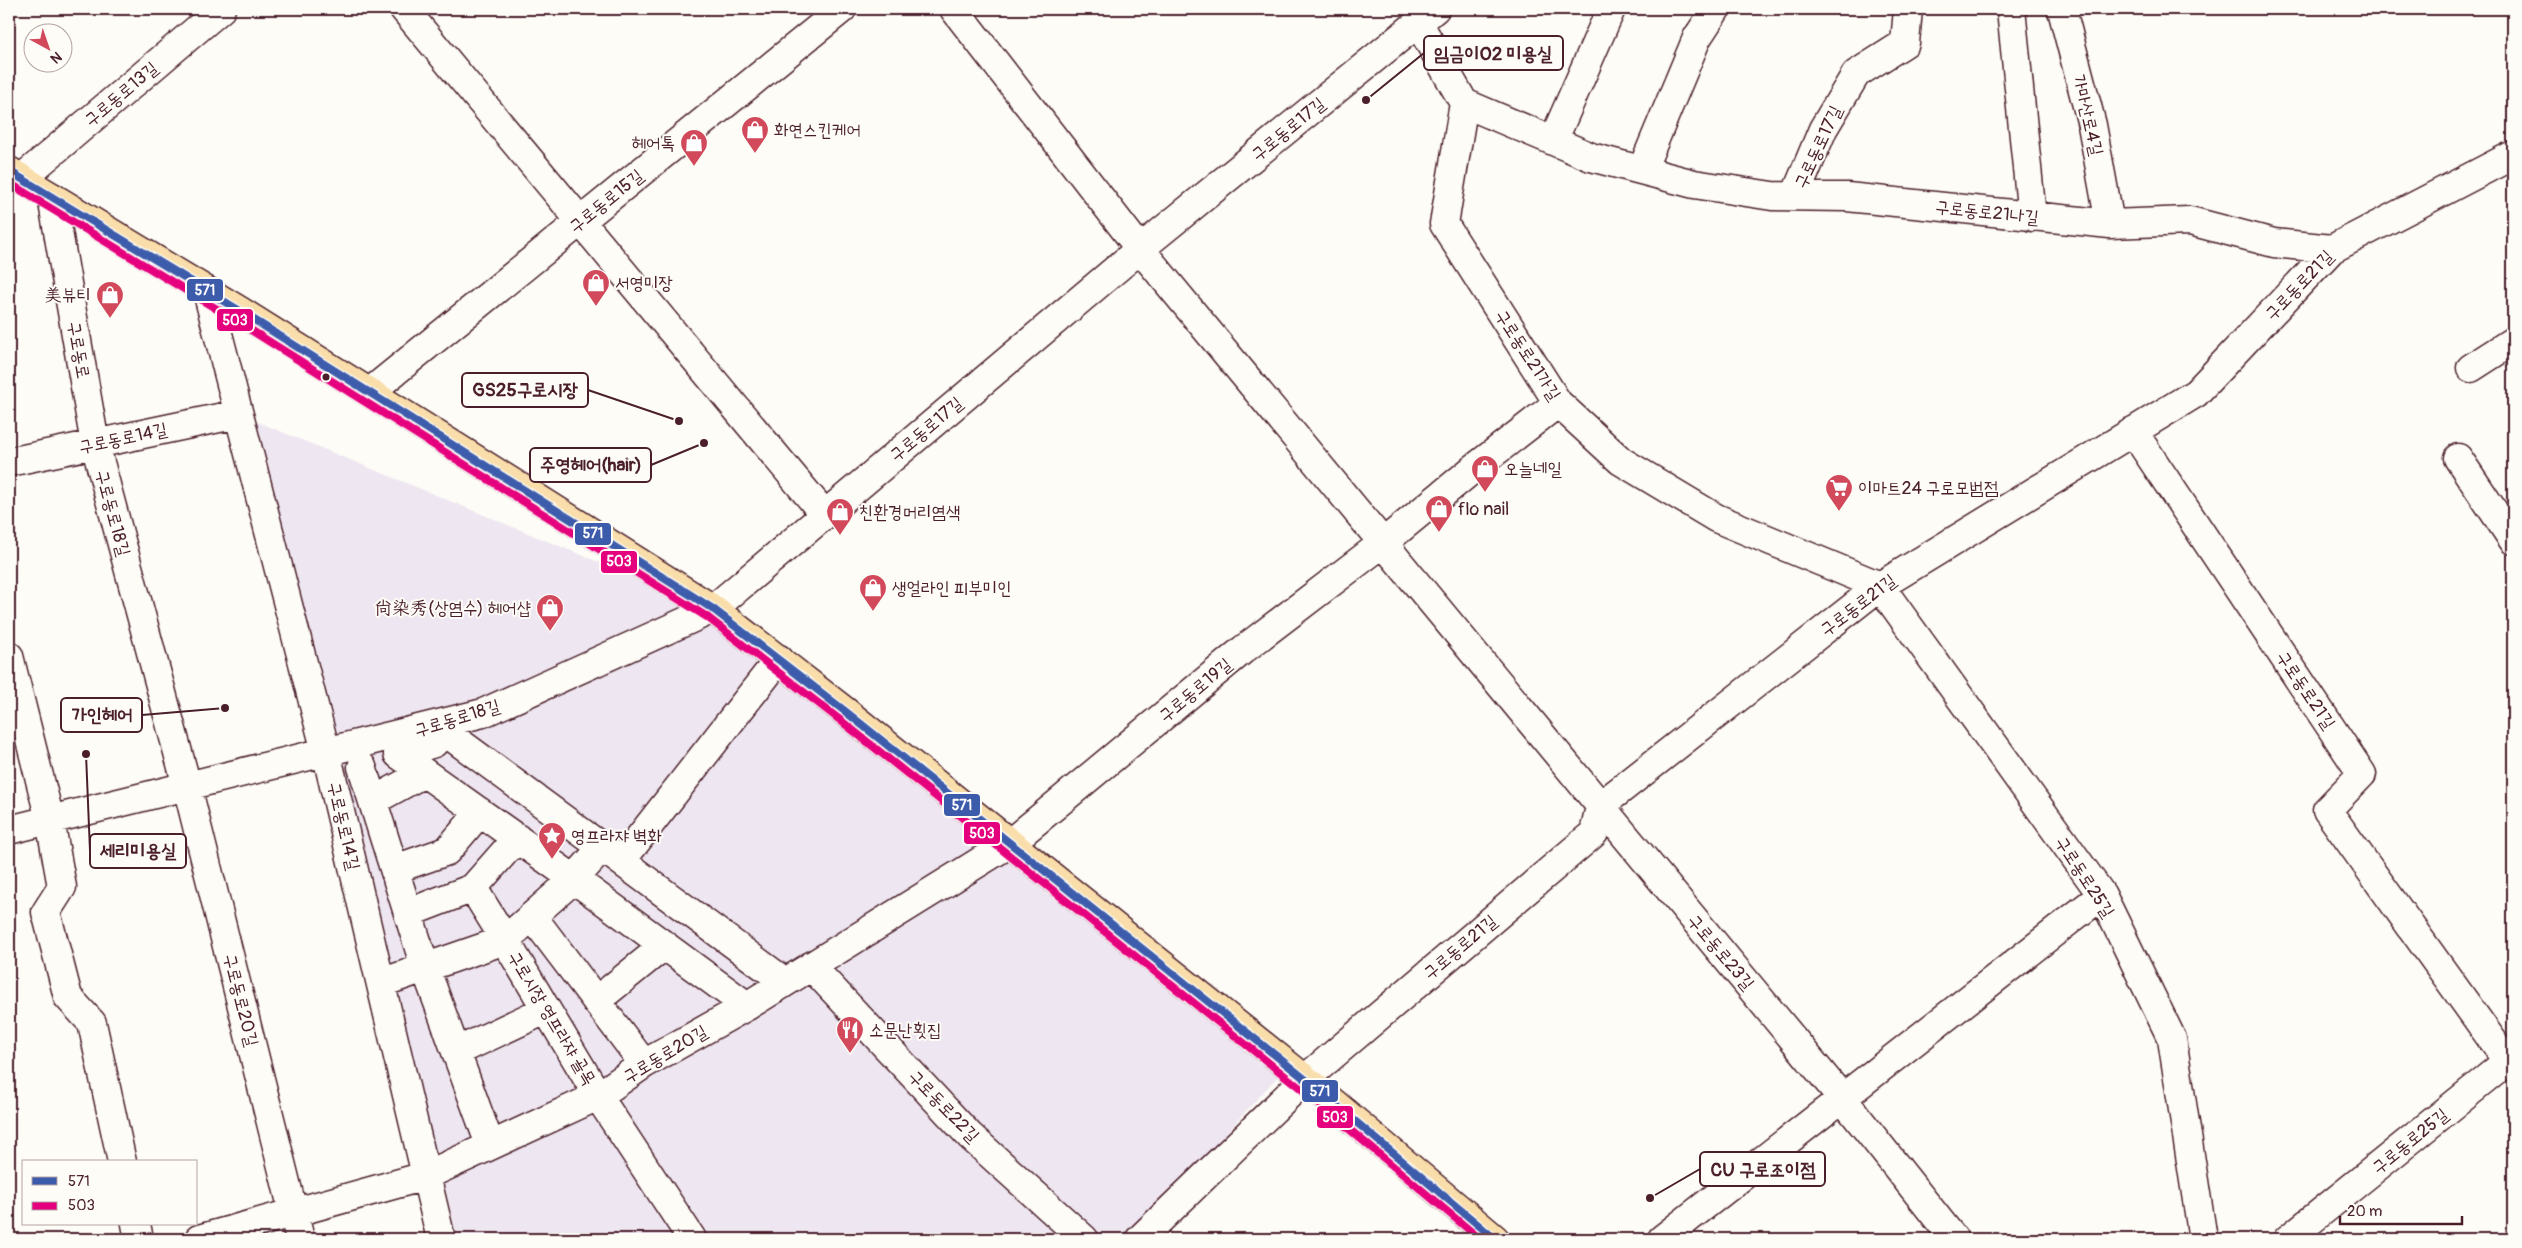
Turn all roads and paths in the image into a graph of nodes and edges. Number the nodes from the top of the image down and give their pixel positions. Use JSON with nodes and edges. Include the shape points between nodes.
{"nodes":[{"id":1,"x":221,"y":9,"type":"edge"},
{"id":2,"x":404,"y":9,"type":"edge"},
{"id":3,"x":842,"y":9,"type":"edge"},
{"id":4,"x":954,"y":9,"type":"edge"},
{"id":5,"x":1611,"y":9,"type":"edge"},
{"id":6,"x":1716,"y":9,"type":"edge"},
{"id":7,"x":1908,"y":9,"type":"edge"},
{"id":8,"x":2011,"y":9,"type":"edge"},
{"id":9,"x":2065,"y":9,"type":"edge"},
{"id":10,"x":1427,"y":16,"type":"edge"},
{"id":11,"x":1464,"y":103,"type":"junction"},
{"id":12,"x":1553,"y":141,"type":"junction"},
{"id":13,"x":2513,"y":155,"type":"edge"},
{"id":14,"x":1642,"y":170,"type":"junction"},
{"id":15,"x":15,"y":175,"type":"edge"},
{"id":16,"x":1795,"y":196,"type":"junction"},
{"id":17,"x":52,"y":197,"type":"junction"},
{"id":18,"x":2032,"y":217,"type":"junction"},
{"id":19,"x":580,"y":221,"type":"junction"},
{"id":20,"x":2110,"y":224,"type":"junction"},
{"id":21,"x":1140,"y":249,"type":"junction"},
{"id":22,"x":2332,"y":249,"type":"junction"},
{"id":23,"x":207,"y":291,"type":"junction"},
{"id":24,"x":2513,"y":341,"type":"edge"},
{"id":25,"x":2471,"y":368,"type":"dead end"},
{"id":26,"x":370,"y":392,"type":"junction"},
{"id":27,"x":1558,"y":403,"type":"junction"},
{"id":28,"x":238,"y":414,"type":"junction"},
{"id":29,"x":2133,"y":431,"type":"junction"},
{"id":30,"x":95,"y":444,"type":"junction"},
{"id":31,"x":2458,"y":458,"type":"dead end"},
{"id":32,"x":9,"y":462,"type":"edge"},
{"id":33,"x":825,"y":515,"type":"junction"},
{"id":34,"x":2513,"y":540,"type":"edge"},
{"id":35,"x":1383,"y":543,"type":"junction"},
{"id":36,"x":1880,"y":586,"type":"junction"},
{"id":37,"x":713,"y":609,"type":"junction"},
{"id":38,"x":9,"y":656,"type":"edge"},
{"id":39,"x":779,"y":658,"type":"junction"},
{"id":40,"x":445,"y":732,"type":"junction"},
{"id":41,"x":398,"y":754,"type":"junction"},
{"id":42,"x":329,"y":764,"type":"junction"},
{"id":43,"x":362,"y":767,"type":"junction"},
{"id":44,"x":424,"y":773,"type":"junction"},
{"id":45,"x":2362,"y":774,"type":"joint"},
{"id":46,"x":187,"y":786,"type":"junction"},
{"id":47,"x":373,"y":801,"type":"junction"},
{"id":48,"x":1600,"y":806,"type":"junction"},
{"id":49,"x":480,"y":812,"type":"junction"},
{"id":50,"x":50,"y":820,"type":"junction"},
{"id":51,"x":9,"y":830,"type":"edge"},
{"id":52,"x":517,"y":838,"type":"junction"},
{"id":53,"x":1010,"y":843,"type":"junction"},
{"id":54,"x":612,"y":854,"type":"junction"},
{"id":55,"x":394,"y":869,"type":"junction"},
{"id":56,"x":574,"y":878,"type":"junction"},
{"id":57,"x":473,"y":888,"type":"junction"},
{"id":58,"x":2102,"y":895,"type":"junction"},
{"id":59,"x":408,"y":913,"type":"junction"},
{"id":60,"x":532,"y":916,"type":"junction"},
{"id":61,"x":505,"y":940,"type":"junction"},
{"id":62,"x":665,"y":945,"type":"junction"},
{"id":63,"x":811,"y":966,"type":"junction"},
{"id":64,"x":425,"y":967,"type":"junction"},
{"id":65,"x":785,"y":982,"type":"junction"},
{"id":66,"x":381,"y":983,"type":"junction"},
{"id":67,"x":596,"y":1001,"type":"junction"},
{"id":68,"x":747,"y":1006,"type":"junction"},
{"id":69,"x":546,"y":1010,"type":"junction"},
{"id":70,"x":456,"y":1052,"type":"junction"},
{"id":71,"x":2510,"y":1060,"type":"edge"},
{"id":72,"x":644,"y":1064,"type":"junction"},
{"id":73,"x":1305,"y":1079,"type":"junction"},
{"id":74,"x":598,"y":1096,"type":"junction"},
{"id":75,"x":1842,"y":1098,"type":"junction"},
{"id":76,"x":490,"y":1145,"type":"junction"},
{"id":77,"x":122,"y":1160,"type":"edge"},
{"id":78,"x":425,"y":1176,"type":"junction"},
{"id":79,"x":136,"y":1226,"type":"edge"},
{"id":80,"x":297,"y":1227,"type":"edge"},
{"id":81,"x":139,"y":1239,"type":"edge"},
{"id":82,"x":199,"y":1239,"type":"edge"},
{"id":83,"x":440,"y":1239,"type":"edge"},
{"id":84,"x":692,"y":1239,"type":"edge"},
{"id":85,"x":1084,"y":1239,"type":"edge"},
{"id":86,"x":1140,"y":1239,"type":"edge"},
{"id":87,"x":1495,"y":1239,"type":"edge"},
{"id":88,"x":1662,"y":1239,"type":"edge"},
{"id":89,"x":1954,"y":1239,"type":"edge"},
{"id":90,"x":2202,"y":1239,"type":"edge"},
{"id":91,"x":2288,"y":1239,"type":"edge"}],
"edges":[{"from":1,"to":15,"type":"street","name":"구로동로13길"},
{"from":2,"to":19,"type":"street"},
{"from":3,"to":19,"type":"street","name":"구로동로15길"},
{"from":4,"to":21,"type":"street"},
{"from":5,"to":12,"type":"street"},
{"from":6,"to":14,"type":"street","via":[[1697,38]]},
{"from":7,"to":16,"type":"street","name":"구로동로17길","via":[[1905,43],[1856,74],[1823,129]]},
{"from":8,"to":18,"type":"street"},
{"from":9,"to":20,"type":"street","name":"가마산로4길","via":[[2062,10],[2092,125]]},
{"from":10,"to":11,"type":"street"},
{"from":10,"to":21,"type":"street","name":"구로동로17길"},
{"from":11,"to":12,"type":"street","name":"구로동로21나길"},
{"from":11,"to":27,"type":"street","name":"구로동로21가길","via":[[1444,224]]},
{"from":12,"to":14,"type":"street","name":"구로동로21나길","via":[[1590,157]]},
{"from":13,"to":22,"type":"street","name":"구로동로21길"},
{"from":14,"to":16,"type":"street","name":"구로동로21나길","via":[[1694,184],[1772,196]]},
{"from":15,"to":17,"type":"main road"},
{"from":16,"to":18,"type":"street","name":"구로동로21나길","via":[[1848,197]]},
{"from":17,"to":23,"type":"main road"},
{"from":17,"to":30,"type":"street","name":"구로동로"},
{"from":18,"to":20,"type":"street","name":"구로동로21나길"},
{"from":19,"to":26,"type":"street","name":"구로동로15길"},
{"from":19,"to":33,"type":"street"},
{"from":20,"to":22,"type":"street","name":"구로동로21나길","via":[[2190,221],[2274,243]]},
{"from":21,"to":33,"type":"street","name":"구로동로17길"},
{"from":21,"to":35,"type":"street"},
{"from":22,"to":29,"type":"street","name":"구로동로21길","via":[[2196,393]]},
{"from":23,"to":26,"type":"main road"},
{"from":23,"to":28,"type":"street","name":"구로동로14길"},
{"from":24,"to":25,"type":"street"},
{"from":26,"to":37,"type":"main road"},
{"from":27,"to":35,"type":"street","name":"구로동로19길"},
{"from":27,"to":36,"type":"street","name":"구로동로21가길","via":[[1621,461],[1716,518]]},
{"from":28,"to":30,"type":"street","name":"구로동로14길"},
{"from":28,"to":42,"type":"street","name":"구로동로14길"},
{"from":29,"to":36,"type":"street","name":"구로동로21길"},
{"from":29,"to":45,"type":"street","name":"구로동로21길"},
{"from":30,"to":32,"type":"street","name":"구로동로14길"},
{"from":30,"to":46,"type":"street","name":"구로동로18길"},
{"from":31,"to":34,"type":"street"},
{"from":33,"to":37,"type":"street","name":"구로동로17길"},
{"from":35,"to":48,"type":"street"},
{"from":35,"to":53,"type":"street","name":"구로동로19길","via":[[1244,649]]},
{"from":36,"to":48,"type":"street","name":"구로동로21길"},
{"from":36,"to":58,"type":"street","name":"구로동로25길"},
{"from":37,"to":39,"type":"main road"},
{"from":37,"to":40,"type":"street","name":"구로동로18길"},
{"from":38,"to":50,"type":"street"},
{"from":39,"to":53,"type":"main road"},
{"from":39,"to":54,"type":"street","name":"구로시장 영프라쟈 골목"},
{"from":40,"to":41,"type":"street"},
{"from":40,"to":42,"type":"street","name":"구로동로18길"},
{"from":40,"to":54,"type":"street"},
{"from":41,"to":43,"type":"street"},
{"from":41,"to":44,"type":"street"},
{"from":42,"to":43,"type":"street"},
{"from":42,"to":46,"type":"street","name":"구로동로18길"},
{"from":42,"to":66,"type":"street","name":"구로동로14길"},
{"from":43,"to":47,"type":"street"},
{"from":44,"to":47,"type":"street"},
{"from":44,"to":49,"type":"street"},
{"from":45,"to":71,"type":"street","name":"구로동로25길","via":[[2327,810]]},
{"from":46,"to":50,"type":"street","name":"구로동로18길"},
{"from":46,"to":80,"type":"street","name":"구로동로20길"},
{"from":47,"to":55,"type":"street"},
{"from":48,"to":73,"type":"street","name":"구로동로21길","via":[[1594,833]]},
{"from":48,"to":75,"type":"street","name":"구로동로23길"},
{"from":49,"to":52,"type":"street"},
{"from":49,"to":55,"type":"street","via":[[447,852]]},
{"from":50,"to":51,"type":"street","name":"구로동로18길"},
{"from":50,"to":77,"type":"street","via":[[62,887],[46,912],[68,997],[92,1023]]},
{"from":52,"to":56,"type":"street"},
{"from":52,"to":57,"type":"street"},
{"from":53,"to":63,"type":"street","name":"구로동로20길"},
{"from":53,"to":73,"type":"main road"},
{"from":54,"to":56,"type":"street","name":"구로시장 영프라쟈 골목"},
{"from":54,"to":65,"type":"street"},
{"from":55,"to":59,"type":"street"},
{"from":56,"to":60,"type":"street","name":"구로시장 영프라쟈 골목"},
{"from":56,"to":62,"type":"street"},
{"from":57,"to":59,"type":"street"},
{"from":57,"to":61,"type":"street"},
{"from":58,"to":75,"type":"street"},
{"from":58,"to":90,"type":"street","name":"구로동로25길","via":[[2172,1039]]},
{"from":59,"to":64,"type":"street"},
{"from":60,"to":61,"type":"street","name":"구로시장 영프라쟈 골목"},
{"from":60,"to":67,"type":"street"},
{"from":61,"to":64,"type":"street","name":"구로시장 영프라쟈 골목"},
{"from":61,"to":69,"type":"street","name":"구로시장 영프라쟈 골목"},
{"from":62,"to":67,"type":"street"},
{"from":62,"to":68,"type":"street"},
{"from":63,"to":65,"type":"street","name":"구로동로20길"},
{"from":63,"to":85,"type":"street","name":"구로동로22길","via":[[970,1136]]},
{"from":64,"to":66,"type":"street","name":"구로시장 영프라쟈 골목"},
{"from":64,"to":70,"type":"street"},
{"from":65,"to":68,"type":"street","name":"구로동로20길"},
{"from":66,"to":78,"type":"street","name":"구로동로14길"},
{"from":67,"to":72,"type":"street"},
{"from":68,"to":72,"type":"street","name":"구로동로20길"},
{"from":69,"to":70,"type":"street"},
{"from":69,"to":74,"type":"street","name":"구로시장 영프라쟈 골목"},
{"from":70,"to":76,"type":"street"},
{"from":71,"to":91,"type":"street","name":"구로동로25길"},
{"from":72,"to":74,"type":"street","name":"구로동로20길"},
{"from":73,"to":86,"type":"street"},
{"from":73,"to":87,"type":"main road"},
{"from":74,"to":76,"type":"street","name":"구로동로20길"},
{"from":74,"to":84,"type":"street"},
{"from":75,"to":88,"type":"street"},
{"from":75,"to":89,"type":"street"},
{"from":76,"to":78,"type":"street","name":"구로동로20길"},
{"from":78,"to":80,"type":"street","name":"구로동로20길"},
{"from":78,"to":83,"type":"street","name":"구로동로14길"},
{"from":79,"to":81,"type":"street"},
{"from":80,"to":82,"type":"street","name":"구로동로20길"}]}
